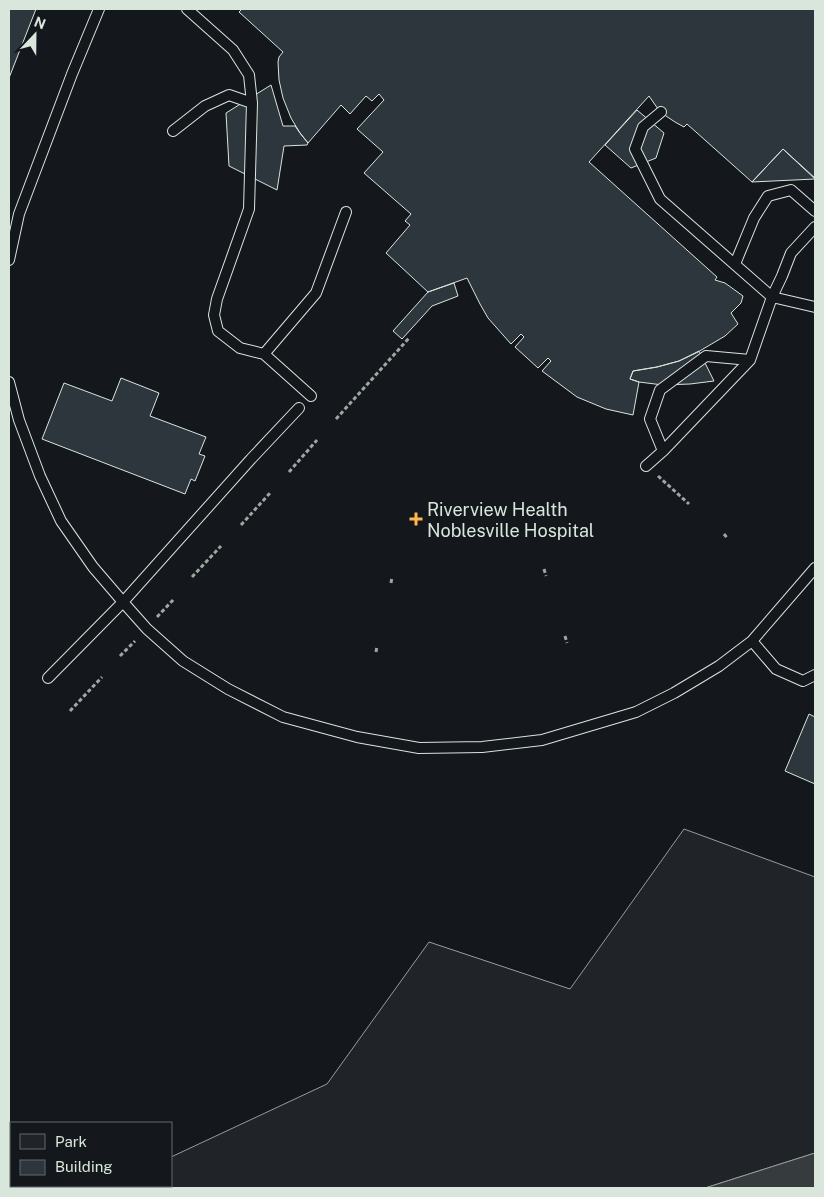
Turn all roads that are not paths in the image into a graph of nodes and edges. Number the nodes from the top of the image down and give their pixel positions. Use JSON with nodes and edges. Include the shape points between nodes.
{"nodes":[{"id":1,"x":99,"y":9,"type":"edge"},
{"id":2,"x":187,"y":9,"type":"edge"},
{"id":3,"x":252,"y":103,"type":"junction"},
{"id":4,"x":661,"y":112,"type":"dead end"},
{"id":5,"x":173,"y":131,"type":"dead end"},
{"id":6,"x":815,"y":211,"type":"edge"},
{"id":7,"x":346,"y":212,"type":"dead end"},
{"id":8,"x":815,"y":227,"type":"edge"},
{"id":9,"x":9,"y":260,"type":"edge"},
{"id":10,"x":735,"y":264,"type":"junction"},
{"id":11,"x":772,"y":297,"type":"junction"},
{"id":12,"x":815,"y":308,"type":"edge"},
{"id":13,"x":264,"y":354,"type":"junction"},
{"id":14,"x":750,"y":360,"type":"junction"},
{"id":15,"x":9,"y":382,"type":"edge"},
{"id":16,"x":311,"y":396,"type":"dead end"},
{"id":17,"x":299,"y":408,"type":"dead end"},
{"id":18,"x":663,"y":451,"type":"junction"},
{"id":19,"x":646,"y":466,"type":"dead end"},
{"id":20,"x":815,"y":568,"type":"edge"},
{"id":21,"x":123,"y":602,"type":"junction"},
{"id":22,"x":752,"y":641,"type":"junction"},
{"id":23,"x":815,"y":675,"type":"edge"},
{"id":24,"x":48,"y":678,"type":"dead end"}],
"edges":[{"from":1,"to":9,"type":"lane","via":[[18,214]]},
{"from":2,"to":3,"type":"lane","via":[[233,50],[249,74]]},
{"from":3,"to":5,"type":"lane","via":[[230,94],[205,106]]},
{"from":3,"to":13,"type":"lane","via":[[249,209],[214,315],[218,331],[240,348]]},
{"from":4,"to":10,"type":"lane","via":[[642,126],[635,148],[660,199]]},
{"from":6,"to":10,"type":"lane","via":[[790,190],[768,196],[754,218]]},
{"from":7,"to":13,"type":"lane","via":[[316,293]]},
{"from":8,"to":11,"type":"lane","via":[[791,253]]},
{"from":10,"to":11,"type":"lane"},
{"from":11,"to":12,"type":"lane"},
{"from":11,"to":14,"type":"lane"},
{"from":13,"to":16,"type":"lane"},
{"from":14,"to":18,"type":"lane"},
{"from":14,"to":18,"type":"lane","via":[[706,356],[660,390],[650,419]]},
{"from":15,"to":21,"type":"lane","via":[[40,476],[62,521]]},
{"from":17,"to":21,"type":"lane"},
{"from":18,"to":19,"type":"lane"},
{"from":20,"to":22,"type":"lane"},
{"from":21,"to":22,"type":"lane","via":[[182,661],[283,717],[357,737],[419,748],[482,747],[542,740],[636,712],[719,666]]},
{"from":21,"to":24,"type":"lane"},
{"from":22,"to":23,"type":"lane","via":[[776,669],[803,681]]}]}
